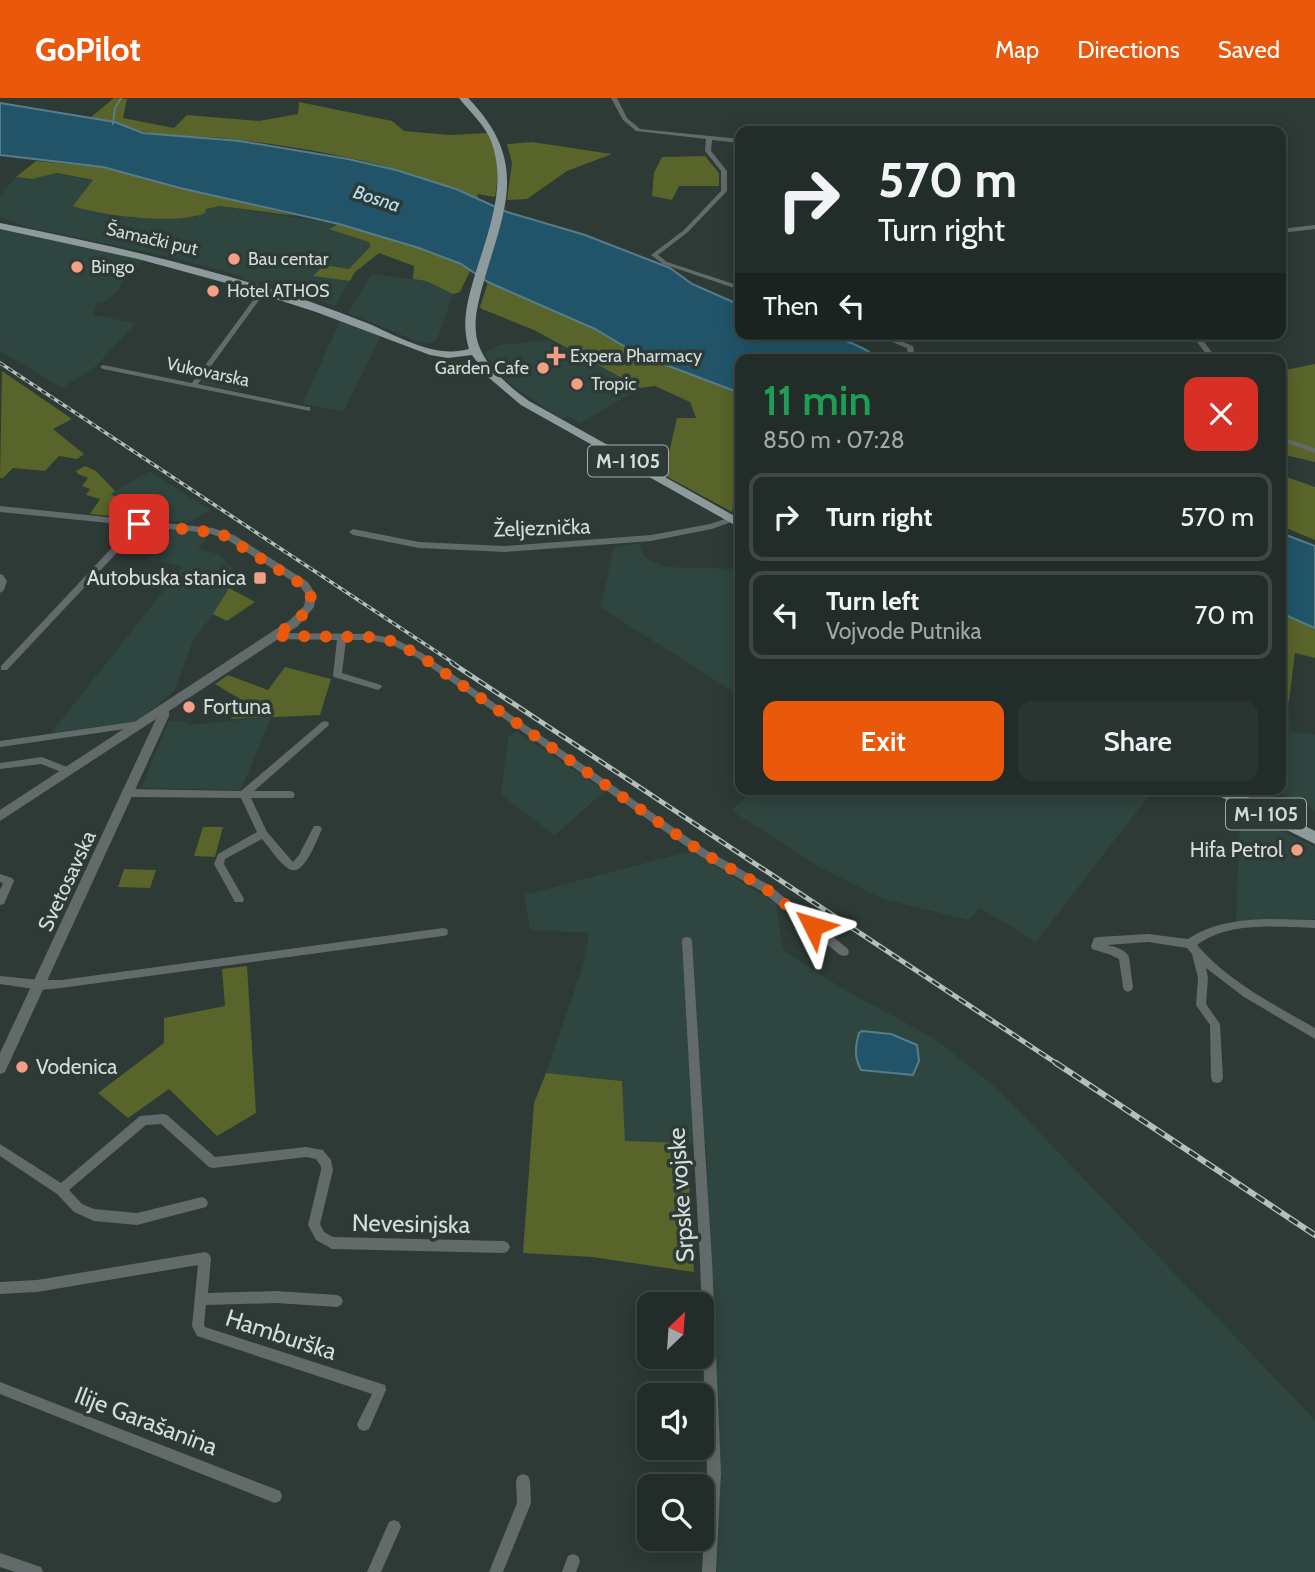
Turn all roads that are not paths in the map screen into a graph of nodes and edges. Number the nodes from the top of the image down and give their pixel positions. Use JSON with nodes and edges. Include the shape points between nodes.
{"nodes":[{"id":1,"x":463,"y":98,"type":"edge"},
{"id":2,"x":614,"y":98,"type":"edge"},
{"id":3,"x":709,"y":138,"type":"junction"},
{"id":4,"x":735,"y":141,"type":"edge"},
{"id":5,"x":0,"y":226,"type":"edge"},
{"id":6,"x":1315,"y":227,"type":"edge"},
{"id":7,"x":1286,"y":230,"type":"edge"},
{"id":8,"x":735,"y":286,"type":"edge"},
{"id":9,"x":264,"y":289,"type":"junction"},
{"id":10,"x":470,"y":330,"type":"junction"},
{"id":11,"x":892,"y":340,"type":"edge"},
{"id":12,"x":1199,"y":340,"type":"edge"},
{"id":13,"x":476,"y":350,"type":"junction"},
{"id":14,"x":452,"y":351,"type":"junction"},
{"id":15,"x":435,"y":352,"type":"junction"},
{"id":16,"x":913,"y":354,"type":"edge"},
{"id":17,"x":1210,"y":354,"type":"edge"},
{"id":18,"x":103,"y":367,"type":"dead end"},
{"id":19,"x":194,"y":385,"type":"junction"},
{"id":20,"x":307,"y":409,"type":"dead end"},
{"id":21,"x":1286,"y":441,"type":"edge"},
{"id":22,"x":1315,"y":451,"type":"edge"},
{"id":23,"x":0,"y":509,"type":"edge"},
{"id":24,"x":735,"y":521,"type":"edge"},
{"id":25,"x":139,"y":524,"type":"junction"},
{"id":26,"x":353,"y":532,"type":"dead end"},
{"id":27,"x":0,"y":577,"type":"edge"},
{"id":28,"x":0,"y":590,"type":"edge"},
{"id":29,"x":274,"y":636,"type":"junction"},
{"id":30,"x":342,"y":636,"type":"junction"},
{"id":31,"x":4,"y":668,"type":"dead end"},
{"id":32,"x":379,"y":687,"type":"dead end"},
{"id":33,"x":163,"y":709,"type":"junction"},
{"id":34,"x":139,"y":724,"type":"junction"},
{"id":35,"x":325,"y":724,"type":"dead end"},
{"id":36,"x":0,"y":744,"type":"edge"},
{"id":37,"x":0,"y":766,"type":"edge"},
{"id":38,"x":69,"y":771,"type":"junction"},
{"id":39,"x":129,"y":793,"type":"junction"},
{"id":40,"x":244,"y":794,"type":"junction"},
{"id":41,"x":290,"y":795,"type":"dead end"},
{"id":42,"x":1230,"y":795,"type":"edge"},
{"id":43,"x":0,"y":816,"type":"edge"},
{"id":44,"x":317,"y":829,"type":"dead end"},
{"id":45,"x":263,"y":834,"type":"junction"},
{"id":46,"x":1315,"y":838,"type":"edge"},
{"id":47,"x":0,"y":877,"type":"edge"},
{"id":48,"x":239,"y":899,"type":"dead end"},
{"id":49,"x":0,"y":901,"type":"edge"},
{"id":50,"x":1315,"y":924,"type":"edge"},
{"id":51,"x":443,"y":932,"type":"dead end"},
{"id":52,"x":687,"y":941,"type":"dead end"},
{"id":53,"x":1194,"y":948,"type":"junction"},
{"id":54,"x":844,"y":952,"type":"dead end"},
{"id":55,"x":0,"y":980,"type":"edge"},
{"id":56,"x":40,"y":985,"type":"junction"},
{"id":57,"x":1128,"y":987,"type":"dead end"},
{"id":58,"x":1315,"y":1034,"type":"edge"},
{"id":59,"x":0,"y":1069,"type":"edge"},
{"id":60,"x":1217,"y":1078,"type":"dead end"},
{"id":61,"x":0,"y":1149,"type":"edge"},
{"id":62,"x":61,"y":1190,"type":"junction"},
{"id":63,"x":202,"y":1203,"type":"dead end"},
{"id":64,"x":503,"y":1247,"type":"dead end"},
{"id":65,"x":0,"y":1288,"type":"edge"},
{"id":66,"x":202,"y":1299,"type":"junction"},
{"id":67,"x":337,"y":1301,"type":"dead end"},
{"id":68,"x":0,"y":1388,"type":"edge"},
{"id":69,"x":364,"y":1424,"type":"dead end"},
{"id":70,"x":523,"y":1481,"type":"dead end"},
{"id":71,"x":275,"y":1496,"type":"dead end"},
{"id":72,"x":394,"y":1527,"type":"dead end"},
{"id":73,"x":0,"y":1560,"type":"edge"},
{"id":74,"x":36,"y":1572,"type":"edge"},
{"id":75,"x":374,"y":1572,"type":"edge"},
{"id":76,"x":496,"y":1572,"type":"edge"},
{"id":77,"x":709,"y":1572,"type":"edge"}],
"edges":[{"from":1,"to":10,"type":"main road","number":"M-I 105","via":[[488,125],[504,167],[500,206],[471,309]]},
{"from":2,"to":3,"type":"street","via":[[625,119],[639,130]]},
{"from":3,"to":4,"type":"street"},
{"from":3,"to":8,"type":"street","via":[[708,151],[724,171],[724,191],[686,231],[654,255]]},
{"from":5,"to":9,"type":"main road","name":"Šamački put","via":[[186,266]]},
{"from":6,"to":7,"type":"street"},
{"from":9,"to":15,"type":"main road","name":"Šamački put"},
{"from":9,"to":19,"type":"street"},
{"from":10,"to":13,"type":"main road","number":"M-I 105"},
{"from":10,"to":14,"type":"main road","via":[[463,344]]},
{"from":11,"to":16,"type":"street","via":[[911,347]]},
{"from":12,"to":17,"type":"street"},
{"from":13,"to":14,"type":"main road","name":"Šamački put"},
{"from":13,"to":15,"type":"main road","name":"Šamački put"},
{"from":13,"to":24,"type":"main road","number":"M-I 105","via":[[495,379],[524,403]]},
{"from":14,"to":15,"type":"main road","name":"Šamački put"},
{"from":18,"to":19,"type":"street","name":"Vukovarska"},
{"from":19,"to":20,"type":"street","name":"Vukovarska"},
{"from":21,"to":22,"type":"street"},
{"from":23,"to":25,"type":"street"},
{"from":24,"to":26,"type":"street","name":"Željeznička","via":[[651,538],[505,549],[419,545]]},
{"from":25,"to":29,"type":"street","via":[[220,533],[309,589],[309,607]]},
{"from":25,"to":31,"type":"street"},
{"from":27,"to":28,"type":"street"},
{"from":29,"to":30,"type":"street"},
{"from":29,"to":33,"type":"street"},
{"from":30,"to":32,"type":"street","via":[[337,675]]},
{"from":30,"to":54,"type":"street","via":[[392,641],[419,655],[703,853],[765,888]]},
{"from":33,"to":34,"type":"street"},
{"from":33,"to":39,"type":"street","name":"Svetosavska"},
{"from":34,"to":36,"type":"street"},
{"from":34,"to":38,"type":"street"},
{"from":35,"to":40,"type":"street"},
{"from":37,"to":38,"type":"street","via":[[42,760]]},
{"from":38,"to":43,"type":"street"},
{"from":39,"to":40,"type":"street"},
{"from":39,"to":56,"type":"street","name":"Svetosavska"},
{"from":40,"to":41,"type":"street"},
{"from":40,"to":45,"type":"street"},
{"from":42,"to":46,"type":"main road","number":"M-I 105"},
{"from":44,"to":45,"type":"street","via":[[295,867]]},
{"from":45,"to":48,"type":"street","via":[[221,857],[219,864]]},
{"from":47,"to":49,"type":"street","via":[[9,881]]},
{"from":50,"to":53,"type":"street","via":[[1267,923],[1213,930],[1200,934]]},
{"from":51,"to":56,"type":"street"},
{"from":52,"to":77,"type":"street","name":"Srpske vojske","via":[[714,1472]]},
{"from":53,"to":57,"type":"street","via":[[1148,937],[1098,941],[1096,946],[1124,957]]},
{"from":53,"to":58,"type":"street","via":[[1232,982]]},
{"from":53,"to":60,"type":"street","via":[[1203,978],[1201,1006],[1215,1024]]},
{"from":55,"to":56,"type":"street"},
{"from":56,"to":59,"type":"street","name":"Svetosavska"},
{"from":61,"to":62,"type":"street"},
{"from":62,"to":63,"type":"street","via":[[86,1212],[124,1220]]},
{"from":62,"to":64,"type":"street","name":"Nevesinjska","via":[[144,1120],[163,1119],[213,1163],[319,1154],[327,1170],[314,1225],[320,1236],[332,1243]]},
{"from":65,"to":66,"type":"street","name":"Hamburška","via":[[37,1286],[201,1257],[205,1258]]},
{"from":66,"to":67,"type":"street"},
{"from":66,"to":69,"type":"street","name":"Hamburška","via":[[201,1332],[380,1390]]},
{"from":68,"to":71,"type":"street","name":"Ilije Garašanina"},
{"from":70,"to":76,"type":"street","via":[[524,1503]]},
{"from":72,"to":75,"type":"street"},
{"from":73,"to":74,"type":"street"}]}
